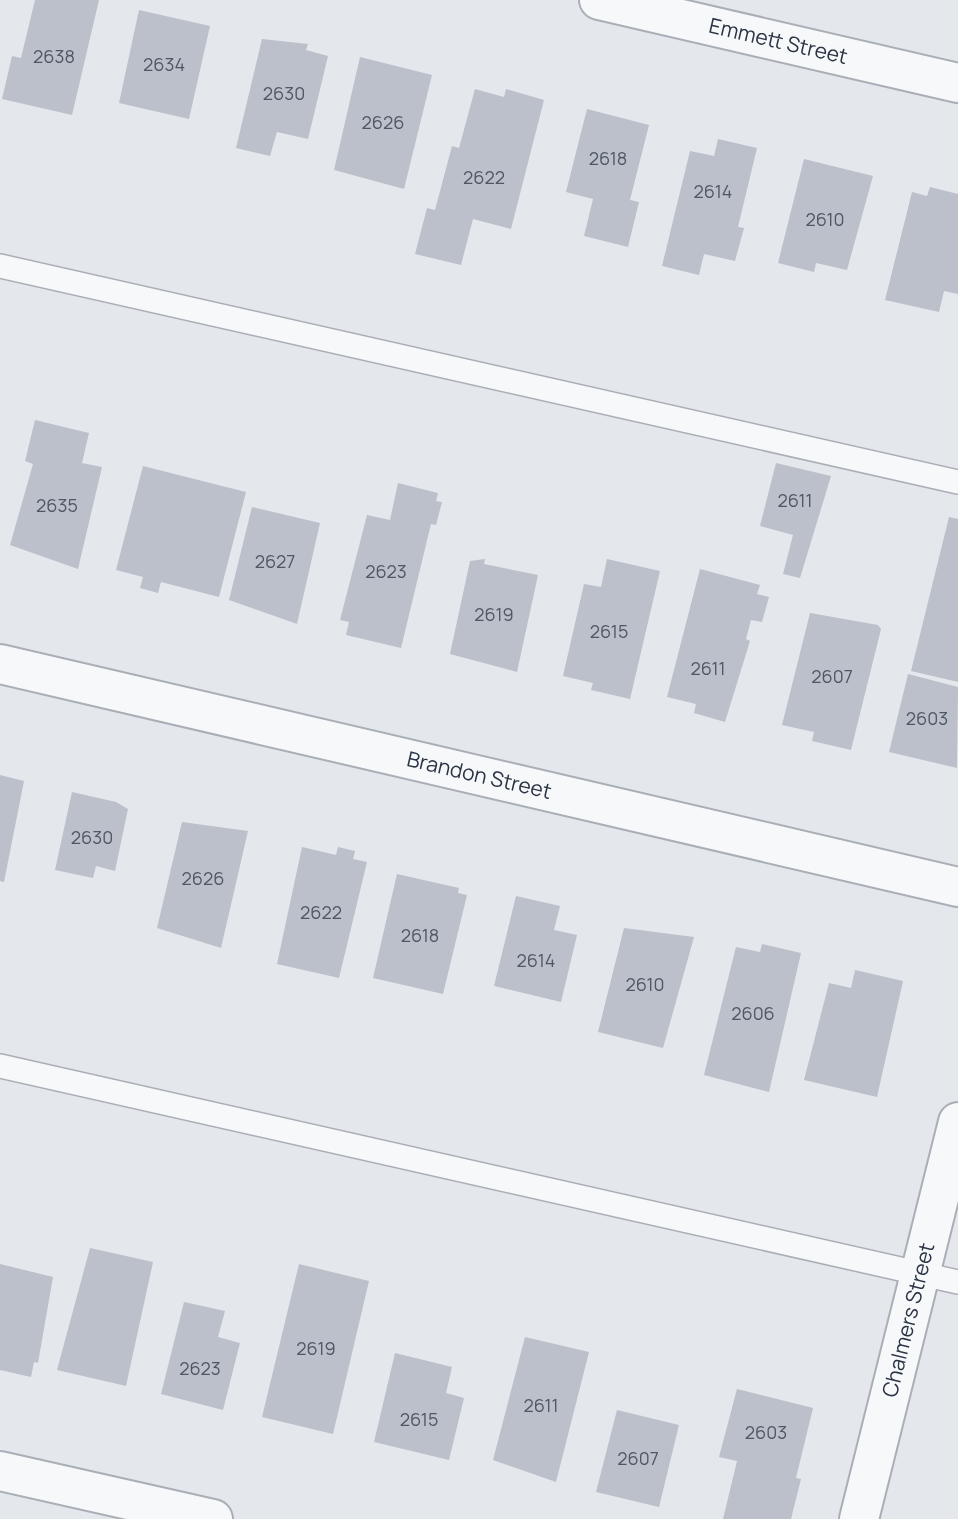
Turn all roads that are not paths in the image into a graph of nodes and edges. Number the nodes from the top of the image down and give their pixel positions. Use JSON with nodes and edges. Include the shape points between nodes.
{"nodes":[{"id":1,"x":599,"y":0,"type":"edge"},
{"id":2,"x":958,"y":83,"type":"edge"},
{"id":3,"x":0,"y":266,"type":"edge"},
{"id":4,"x":958,"y":482,"type":"edge"},
{"id":5,"x":0,"y":664,"type":"edge"},
{"id":6,"x":958,"y":887,"type":"edge"},
{"id":7,"x":0,"y":1066,"type":"edge"},
{"id":8,"x":958,"y":1122,"type":"edge"},
{"id":9,"x":919,"y":1273,"type":"junction"},
{"id":10,"x":958,"y":1282,"type":"edge"},
{"id":11,"x":0,"y":1471,"type":"edge"},
{"id":12,"x":213,"y":1519,"type":"edge"},
{"id":13,"x":859,"y":1519,"type":"edge"}],
"edges":[{"from":1,"to":2,"type":"street","name":"Emmett Street"},
{"from":3,"to":4,"type":"lane"},
{"from":5,"to":6,"type":"street","name":"Brandon Street"},
{"from":7,"to":9,"type":"lane"},
{"from":8,"to":9,"type":"street","name":"Chalmers Street"},
{"from":9,"to":10,"type":"lane"},
{"from":9,"to":13,"type":"street","name":"Chalmers Street"},
{"from":11,"to":12,"type":"street"}]}
